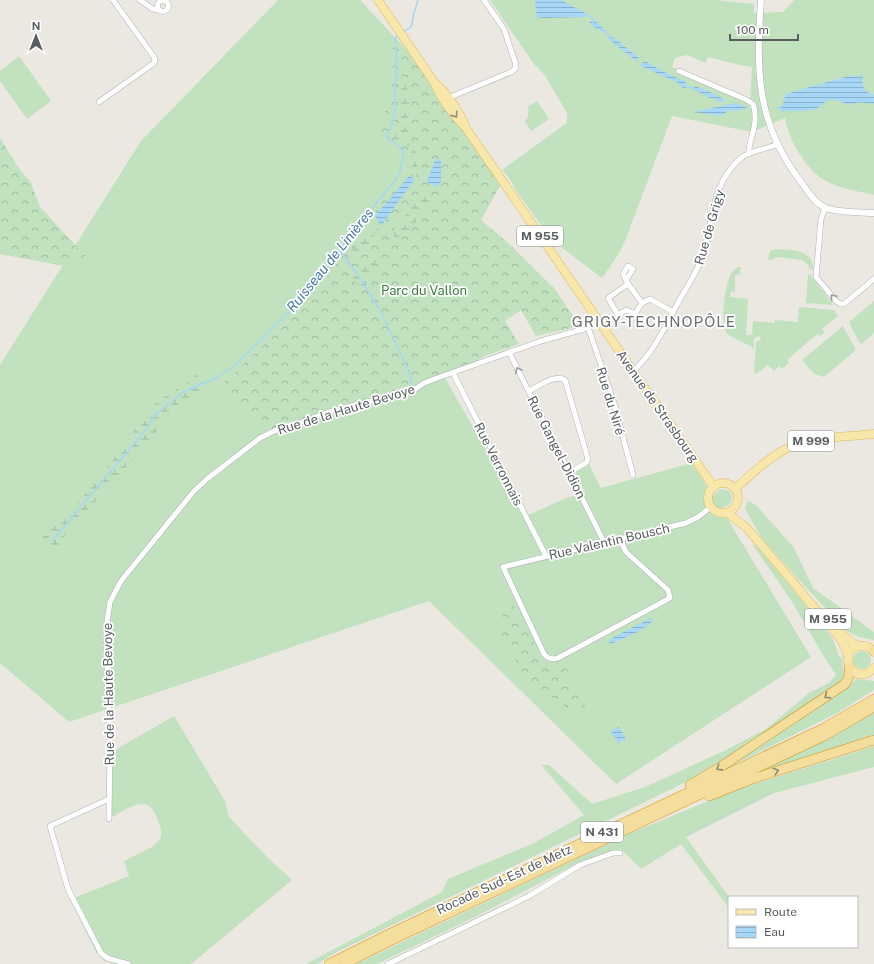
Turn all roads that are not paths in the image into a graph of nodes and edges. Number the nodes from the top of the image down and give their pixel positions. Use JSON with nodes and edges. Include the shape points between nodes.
{"nodes":[{"id":1,"x":113,"y":0,"type":"edge"},
{"id":2,"x":140,"y":0,"type":"edge"},
{"id":3,"x":378,"y":0,"type":"edge"},
{"id":4,"x":484,"y":0,"type":"edge"},
{"id":5,"x":761,"y":0,"type":"edge"},
{"id":6,"x":159,"y":10,"type":"dead end"},
{"id":7,"x":679,"y":71,"type":"dead end"},
{"id":8,"x":434,"y":82,"type":"junction"},
{"id":9,"x":448,"y":98,"type":"junction"},
{"id":10,"x":99,"y":102,"type":"dead end"},
{"id":11,"x":466,"y":128,"type":"junction"},
{"id":12,"x":778,"y":144,"type":"junction"},
{"id":13,"x":750,"y":154,"type":"junction"},
{"id":14,"x":825,"y":208,"type":"junction"},
{"id":15,"x":874,"y":213,"type":"edge"},
{"id":16,"x":874,"y":279,"type":"edge"},
{"id":17,"x":642,"y":303,"type":"junction"},
{"id":18,"x":673,"y":312,"type":"junction"},
{"id":19,"x":598,"y":320,"type":"junction"},
{"id":20,"x":588,"y":327,"type":"junction"},
{"id":21,"x":510,"y":352,"type":"junction"},
{"id":22,"x":633,"y":371,"type":"junction"},
{"id":23,"x":453,"y":373,"type":"junction"},
{"id":24,"x":529,"y":391,"type":"junction"},
{"id":25,"x":874,"y":434,"type":"edge"},
{"id":26,"x":570,"y":472,"type":"junction"},
{"id":27,"x":633,"y":475,"type":"dead end"},
{"id":28,"x":714,"y":487,"type":"junction"},
{"id":29,"x":735,"y":489,"type":"junction"},
{"id":30,"x":737,"y":504,"type":"junction"},
{"id":31,"x":711,"y":507,"type":"junction"},
{"id":32,"x":727,"y":512,"type":"junction"},
{"id":33,"x":746,"y":527,"type":"junction"},
{"id":34,"x":622,"y":538,"type":"junction"},
{"id":35,"x":604,"y":542,"type":"junction"},
{"id":36,"x":546,"y":556,"type":"junction"},
{"id":37,"x":799,"y":589,"type":"junction"},
{"id":38,"x":860,"y":646,"type":"junction"},
{"id":39,"x":874,"y":651,"type":"edge"},
{"id":40,"x":848,"y":656,"type":"junction"},
{"id":41,"x":849,"y":667,"type":"junction"},
{"id":42,"x":874,"y":668,"type":"edge"},
{"id":43,"x":870,"y":675,"type":"edge"},
{"id":44,"x":874,"y":699,"type":"edge"},
{"id":45,"x":874,"y":707,"type":"edge"},
{"id":46,"x":874,"y":740,"type":"edge"},
{"id":47,"x":109,"y":798,"type":"junction"},
{"id":48,"x":109,"y":819,"type":"dead end"},
{"id":49,"x":635,"y":821,"type":"junction"},
{"id":50,"x":620,"y":853,"type":"dead end"},
{"id":51,"x":128,"y":964,"type":"edge"},
{"id":52,"x":329,"y":964,"type":"edge"},
{"id":53,"x":344,"y":964,"type":"edge"},
{"id":54,"x":388,"y":964,"type":"edge"}],
"edges":[{"from":1,"to":10,"type":"street","via":[[155,60]]},
{"from":2,"to":6,"type":"street"},
{"from":3,"to":8,"type":"main road","name":"Avenue de Strasbourg","number":"M 955"},
{"from":4,"to":9,"type":"street","via":[[504,29],[516,68]]},
{"from":5,"to":12,"type":"street","via":[[758,70],[768,120]]},
{"from":7,"to":13,"type":"street","via":[[753,104],[755,120],[748,146]]},
{"from":8,"to":9,"type":"main road","name":"Avenue de Strasbourg","number":"M 955","via":[[442,88]]},
{"from":8,"to":11,"type":"main road","name":"Avenue de Strasbourg","number":"M 955","one_way":true,"via":[[446,103]]},
{"from":9,"to":11,"type":"main road","name":"Avenue de Strasbourg","number":"M 955","via":[[463,119]]},
{"from":11,"to":19,"type":"main road","name":"Avenue de Strasbourg","number":"M 955"},
{"from":12,"to":13,"type":"street","name":"Rue de Grigy"},
{"from":12,"to":14,"type":"street","via":[[796,175],[816,202]]},
{"from":13,"to":18,"type":"street","name":"Rue de Grigy","via":[[740,159],[723,178],[716,195],[701,260]]},
{"from":14,"to":15,"type":"street"},
{"from":16,"to":14,"type":"street","one_way":true,"via":[[844,304],[840,304],[816,277],[821,219]]},
{"from":17,"to":17,"type":"street","via":[[627,282],[608,298],[618,315],[626,310],[635,314]]},
{"from":17,"to":18,"type":"street","via":[[650,300]]},
{"from":18,"to":22,"type":"street","name":"Rue de Grigy","via":[[654,345]]},
{"from":19,"to":20,"type":"street","name":"Rue de la Haute Bevoye"},
{"from":19,"to":22,"type":"main road","name":"Avenue de Strasbourg","number":"M 955"},
{"from":20,"to":21,"type":"street","name":"Rue de la Haute Bevoye"},
{"from":20,"to":27,"type":"street","name":"Rue du Niré","via":[[614,403]]},
{"from":21,"to":23,"type":"street","name":"Rue de la Haute Bevoye"},
{"from":24,"to":21,"type":"street","name":"Rue Gangel-Didion","one_way":true},
{"from":22,"to":28,"type":"main road","name":"Avenue de Strasbourg","number":"M 955"},
{"from":23,"to":36,"type":"street","name":"Rue Verronnais"},
{"from":23,"to":47,"type":"street","name":"Rue de la Haute Bevoye","via":[[424,383],[414,390],[332,411],[260,438],[194,491],[140,556],[117,587],[107,613]]},
{"from":24,"to":26,"type":"street","name":"Rue Gangel-Didion"},
{"from":24,"to":26,"type":"street","via":[[554,378],[565,380],[588,459],[586,463]]},
{"from":25,"to":29,"type":"main road","number":"M 999","via":[[815,440],[794,446],[772,457]]},
{"from":26,"to":35,"type":"street","name":"Rue Gangel-Didion"},
{"from":28,"to":29,"type":"main road","via":[[725,484]]},
{"from":28,"to":31,"type":"main road","via":[[709,495]]},
{"from":29,"to":30,"type":"main road","via":[[738,496]]},
{"from":30,"to":32,"type":"main road"},
{"from":30,"to":33,"type":"main road","number":"M 955"},
{"from":31,"to":32,"type":"main road","via":[[718,512]]},
{"from":31,"to":34,"type":"street","name":"Rue Valentin Bousch","via":[[686,523]]},
{"from":32,"to":33,"type":"main road","number":"M 955"},
{"from":33,"to":37,"type":"main road","number":"M 955"},
{"from":34,"to":35,"type":"street","name":"Rue Valentin Bousch"},
{"from":34,"to":36,"type":"street","name":"Rue Valentin Bousch","via":[[626,552],[668,590],[670,598],[552,660],[544,654],[503,566]]},
{"from":35,"to":36,"type":"street","name":"Rue Valentin Bousch"},
{"from":37,"to":38,"type":"main road","number":"M 955","via":[[848,640]]},
{"from":37,"to":40,"type":"main road","number":"M 955","via":[[840,638]]},
{"from":38,"to":39,"type":"main road","via":[[867,646]]},
{"from":38,"to":40,"type":"main road","via":[[852,649]]},
{"from":40,"to":41,"type":"main road"},
{"from":41,"to":43,"type":"main road","via":[[856,673]]},
{"from":41,"to":49,"type":"highway","one_way":true,"via":[[845,684]]},
{"from":42,"to":43,"type":"main road"},
{"from":44,"to":49,"type":"highway","name":"Rocade Sud-Est de Metz","number":"N 431","via":[[822,729]]},
{"from":45,"to":49,"type":"highway","name":"Rocade Sud-Est de Metz","number":"N 431","via":[[824,736]]},
{"from":49,"to":46,"type":"highway","one_way":true,"via":[[752,779]]},
{"from":47,"to":48,"type":"street","name":"Rue de la Haute Bevoye"},
{"from":47,"to":51,"type":"street","via":[[50,826],[68,889],[101,953],[107,958]]},
{"from":49,"to":52,"type":"highway","name":"Rocade Sud-Est de Metz","number":"N 431"},
{"from":49,"to":53,"type":"highway","name":"Rocade Sud-Est de Metz","number":"N 431"},
{"from":50,"to":54,"type":"street","via":[[613,853],[580,865],[529,896]]}]}
